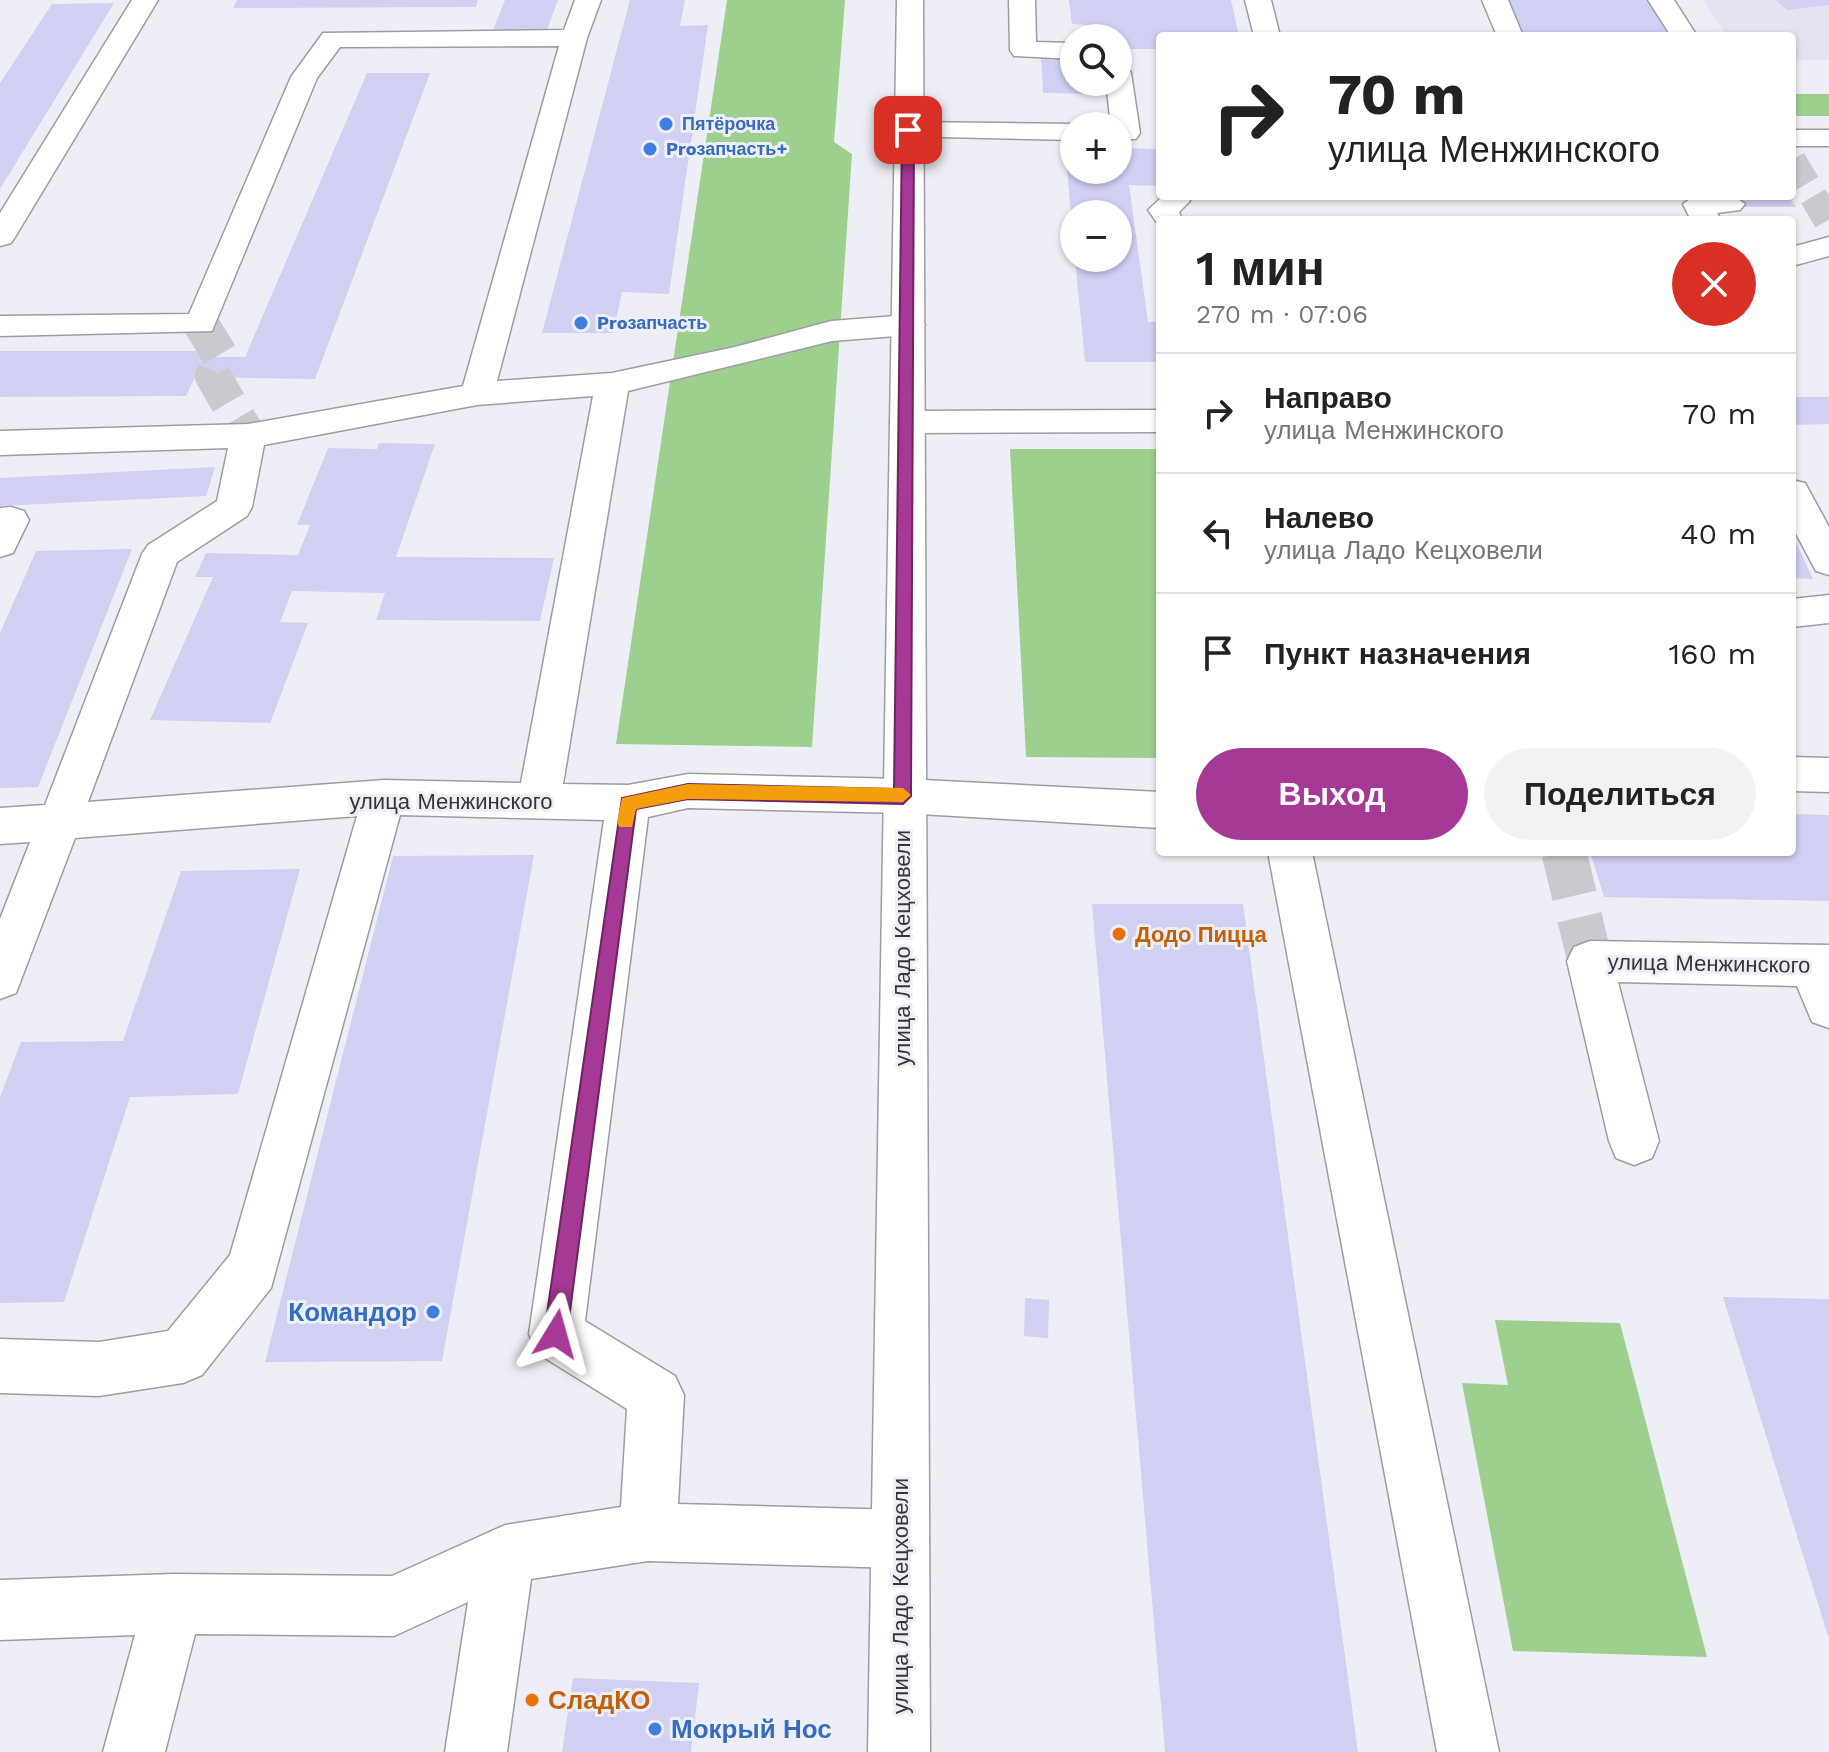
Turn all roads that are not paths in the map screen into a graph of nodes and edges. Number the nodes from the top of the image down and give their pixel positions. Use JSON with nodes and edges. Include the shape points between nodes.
{"nodes":[{"id":1,"x":145,"y":0,"type":"edge"},
{"id":2,"x":588,"y":0,"type":"edge"},
{"id":3,"x":910,"y":0,"type":"edge"},
{"id":4,"x":1022,"y":0,"type":"edge"},
{"id":5,"x":1258,"y":0,"type":"edge"},
{"id":6,"x":1495,"y":0,"type":"edge"},
{"id":7,"x":1661,"y":0,"type":"edge"},
{"id":8,"x":1266,"y":32,"type":"edge"},
{"id":9,"x":1508,"y":32,"type":"edge"},
{"id":10,"x":1681,"y":32,"type":"edge"},
{"id":11,"x":574,"y":38,"type":"junction"},
{"id":12,"x":1060,"y":51,"type":"edge"},
{"id":13,"x":908,"y":130,"type":"junction"},
{"id":14,"x":1060,"y":132,"type":"edge"},
{"id":15,"x":0,"y":237,"type":"edge"},
{"id":16,"x":1829,"y":246,"type":"edge"},
{"id":17,"x":1796,"y":256,"type":"edge"},
{"id":18,"x":909,"y":325,"type":"junction"},
{"id":19,"x":0,"y":326,"type":"edge"},
{"id":20,"x":612,"y":384,"type":"junction"},
{"id":21,"x":477,"y":394,"type":"junction"},
{"id":22,"x":1156,"y":421,"type":"edge"},
{"id":23,"x":907,"y":422,"type":"junction"},
{"id":24,"x":248,"y":436,"type":"junction"},
{"id":25,"x":0,"y":443,"type":"edge"},
{"id":26,"x":1796,"y":499,"type":"edge"},
{"id":27,"x":0,"y":521,"type":"edge"},
{"id":28,"x":0,"y":544,"type":"edge"},
{"id":29,"x":1829,"y":561,"type":"edge"},
{"id":30,"x":1829,"y":609,"type":"edge"},
{"id":31,"x":1796,"y":613,"type":"edge"},
{"id":32,"x":1796,"y":774,"type":"edge"},
{"id":33,"x":1829,"y":775,"type":"edge"},
{"id":34,"x":903,"y":796,"type":"junction"},
{"id":35,"x":384,"y":797,"type":"junction"},
{"id":36,"x":539,"y":801,"type":"junction"},
{"id":37,"x":628,"y":803,"type":"junction"},
{"id":38,"x":1156,"y":810,"type":"edge"},
{"id":39,"x":61,"y":823,"type":"junction"},
{"id":40,"x":0,"y":826,"type":"edge"},
{"id":41,"x":1291,"y":856,"type":"edge"},
{"id":42,"x":1820,"y":966,"type":"edge"},
{"id":43,"x":0,"y":978,"type":"edge"},
{"id":44,"x":1829,"y":1007,"type":"edge"},
{"id":45,"x":1634,"y":1141,"type":"dead end"},
{"id":46,"x":0,"y":1366,"type":"edge"},
{"id":47,"x":648,"y":1532,"type":"junction"},
{"id":48,"x":900,"y":1539,"type":"junction"},
{"id":49,"x":505,"y":1554,"type":"junction"},
{"id":50,"x":173,"y":1604,"type":"junction"},
{"id":51,"x":0,"y":1610,"type":"edge"},
{"id":52,"x":134,"y":1752,"type":"edge"},
{"id":53,"x":476,"y":1752,"type":"edge"},
{"id":54,"x":899,"y":1752,"type":"edge"},
{"id":55,"x":1468,"y":1752,"type":"edge"}],
"edges":[{"from":1,"to":15,"type":"main road"},
{"from":2,"to":11,"type":"main road"},
{"from":3,"to":13,"type":"main road","name":"улица Ладо Кецховели"},
{"from":4,"to":12,"type":"main road","via":[[1023,50]]},
{"from":5,"to":8,"type":"main road"},
{"from":6,"to":9,"type":"main road"},
{"from":7,"to":10,"type":"main road"},
{"from":11,"to":19,"type":"main road","via":[[332,39],[304,77],[201,324]]},
{"from":11,"to":21,"type":"main road"},
{"from":13,"to":14,"type":"main road"},
{"from":13,"to":18,"type":"main road","name":"улица Ладо Кецховели"},
{"from":16,"to":17,"type":"main road"},
{"from":18,"to":20,"type":"main road","via":[[831,331]]},
{"from":18,"to":23,"type":"main road","name":"улица Ладо Кецховели"},
{"from":20,"to":21,"type":"main road"},
{"from":20,"to":36,"type":"main road"},
{"from":21,"to":24,"type":"main road"},
{"from":22,"to":23,"type":"main road"},
{"from":23,"to":34,"type":"main road","name":"улица Ладо Кецховели"},
{"from":24,"to":25,"type":"main road"},
{"from":24,"to":39,"type":"main road","via":[[234,507],[161,554]]},
{"from":26,"to":29,"type":"main road"},
{"from":27,"to":28,"type":"main road","via":[[11,520]]},
{"from":30,"to":31,"type":"main road"},
{"from":32,"to":33,"type":"main road"},
{"from":34,"to":37,"type":"main road","name":"улица Менжинского","via":[[688,791]]},
{"from":34,"to":38,"type":"main road","name":"улица Менжинского"},
{"from":34,"to":48,"type":"main road","name":"улица Ладо Кецховели"},
{"from":35,"to":36,"type":"main road","name":"улица Менжинского"},
{"from":35,"to":39,"type":"main road","name":"улица Менжинского"},
{"from":35,"to":46,"type":"main road","via":[[252,1269],[183,1356],[99,1369]]},
{"from":36,"to":37,"type":"main road","name":"улица Менжинского"},
{"from":37,"to":47,"type":"main road","via":[[556,1334],[656,1395]]},
{"from":39,"to":40,"type":"main road","name":"улица Менжинского"},
{"from":39,"to":43,"type":"main road"},
{"from":41,"to":55,"type":"main road"},
{"from":42,"to":44,"type":"main road"},
{"from":42,"to":45,"type":"main road","name":"улица Менжинского","via":[[1590,961]]},
{"from":47,"to":48,"type":"main road"},
{"from":47,"to":49,"type":"main road"},
{"from":48,"to":54,"type":"main road","name":"улица Ладо Кецховели"},
{"from":49,"to":50,"type":"main road","via":[[394,1606]]},
{"from":49,"to":53,"type":"main road"},
{"from":50,"to":51,"type":"main road"},
{"from":50,"to":52,"type":"main road"}]}
